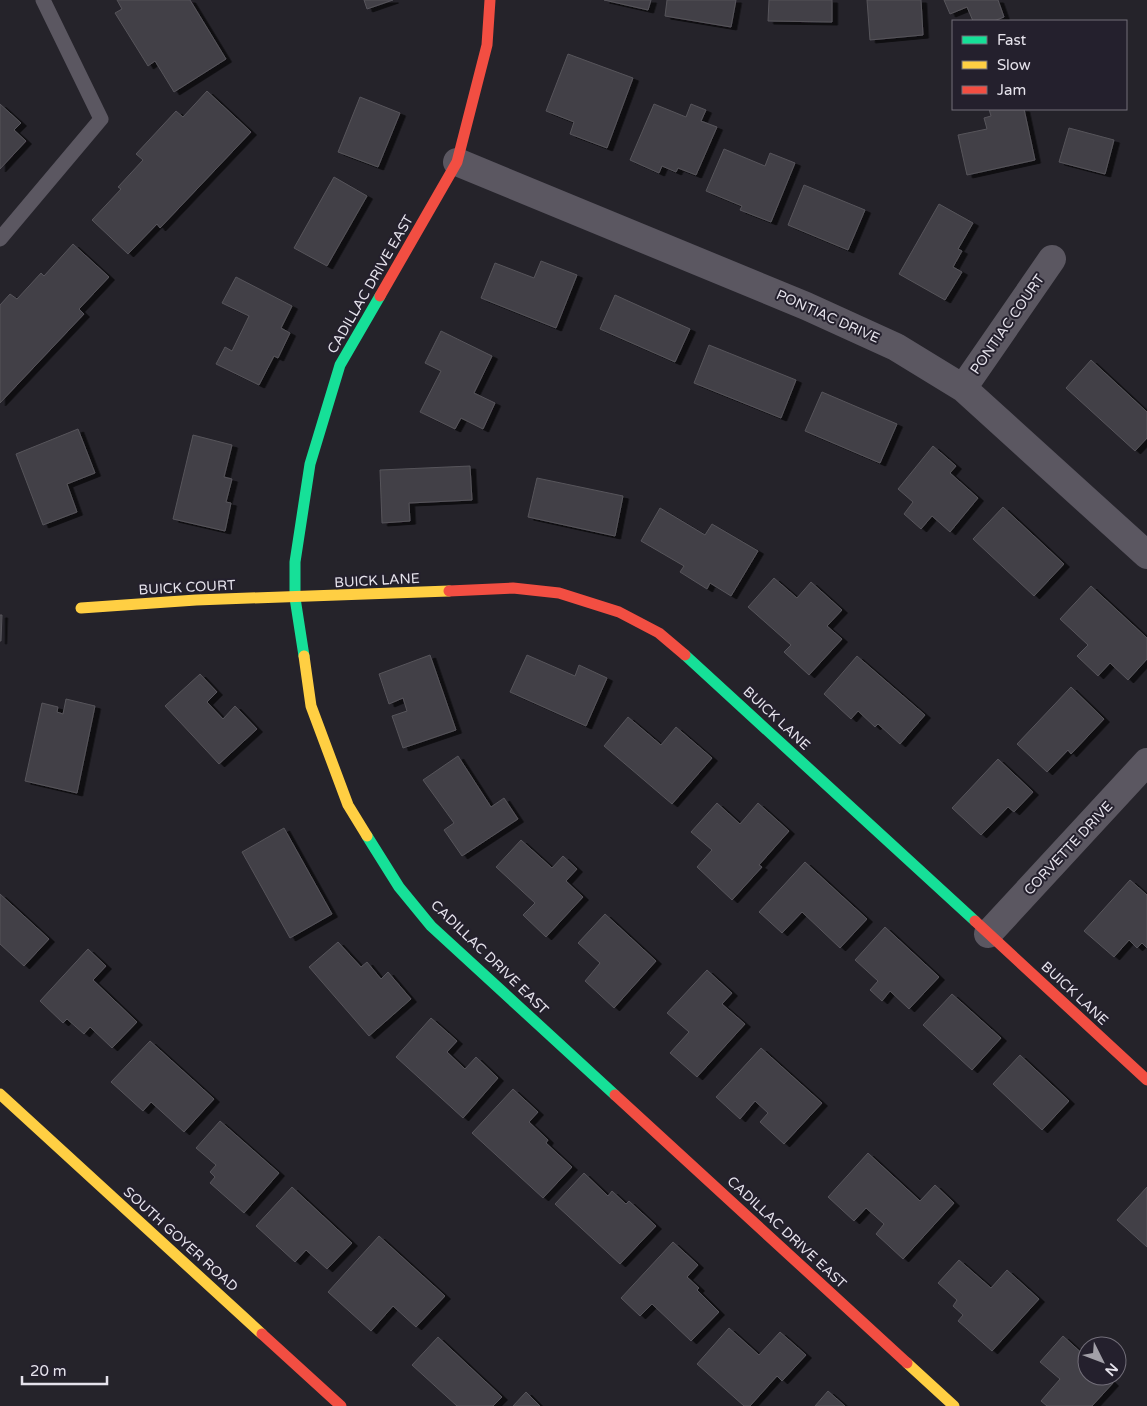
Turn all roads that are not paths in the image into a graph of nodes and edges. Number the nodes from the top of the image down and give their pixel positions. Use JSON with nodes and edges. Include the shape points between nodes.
{"nodes":[{"id":1,"x":43,"y":0,"type":"edge"},
{"id":2,"x":490,"y":0,"type":"edge"},
{"id":3,"x":457,"y":162,"type":"junction"},
{"id":4,"x":0,"y":239,"type":"edge"},
{"id":5,"x":1052,"y":259,"type":"dead end"},
{"id":6,"x":963,"y":388,"type":"junction"},
{"id":7,"x":1147,"y":555,"type":"edge"},
{"id":8,"x":295,"y":598,"type":"junction"},
{"id":9,"x":81,"y":608,"type":"dead end"},
{"id":10,"x":1147,"y":762,"type":"edge"},
{"id":11,"x":988,"y":934,"type":"junction"},
{"id":12,"x":1147,"y":1080,"type":"edge"},
{"id":13,"x":3,"y":1102,"type":"edge"},
{"id":14,"x":341,"y":1406,"type":"edge"},
{"id":15,"x":954,"y":1406,"type":"edge"}],
"edges":[{"from":1,"to":4,"type":"lane","via":[[101,119]]},
{"from":2,"to":3,"type":"street","name":"CADILLAC DRIVE EAST","via":[[487,45]]},
{"from":3,"to":6,"type":"street","name":"PONTIAC DRIVE","via":[[806,306],[896,347]]},
{"from":3,"to":8,"type":"street","name":"CADILLAC DRIVE EAST","via":[[340,365],[310,464],[295,562]]},
{"from":5,"to":6,"type":"street","name":"PONTIAC COURT"},
{"from":6,"to":7,"type":"street","name":"PONTIAC DRIVE"},
{"from":8,"to":9,"type":"street","name":"BUICK COURT","via":[[196,600]]},
{"from":8,"to":11,"type":"street","name":"BUICK LANE","via":[[513,588],[559,593],[619,612],[659,634],[712,678]]},
{"from":8,"to":15,"type":"street","name":"CADILLAC DRIVE EAST","via":[[311,706],[348,805],[399,887],[432,926]]},
{"from":10,"to":11,"type":"street","name":"CORVETTE DRIVE"},
{"from":11,"to":12,"type":"street","name":"BUICK LANE"},
{"from":13,"to":14,"type":"street","name":"SOUTH GOYER ROAD"}]}
